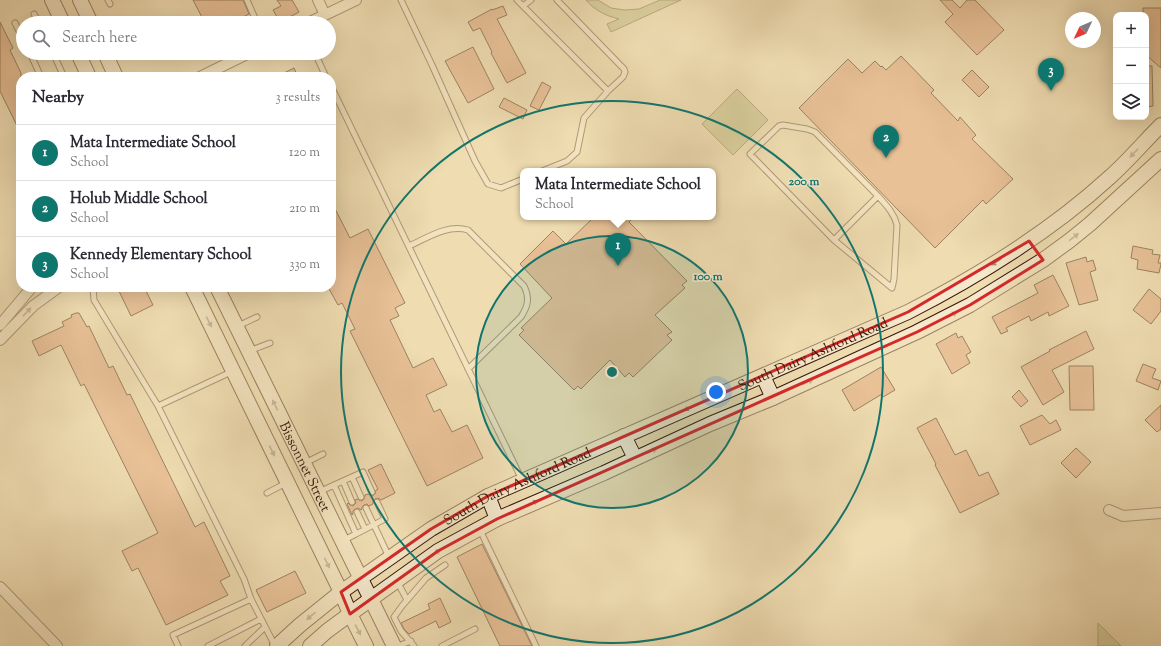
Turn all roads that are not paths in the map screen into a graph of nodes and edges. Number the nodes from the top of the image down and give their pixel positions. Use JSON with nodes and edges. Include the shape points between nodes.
{"nodes":[{"id":1,"x":52,"y":0,"type":"edge"},
{"id":2,"x":80,"y":0,"type":"edge"},
{"id":3,"x":247,"y":0,"type":"edge"},
{"id":4,"x":318,"y":0,"type":"edge"},
{"id":5,"x":356,"y":0,"type":"edge"},
{"id":6,"x":401,"y":0,"type":"edge"},
{"id":7,"x":517,"y":0,"type":"edge"},
{"id":8,"x":531,"y":0,"type":"edge"},
{"id":9,"x":557,"y":0,"type":"edge"},
{"id":10,"x":523,"y":6,"type":"junction"},
{"id":11,"x":325,"y":14,"type":"junction"},
{"id":12,"x":60,"y":16,"type":"edge"},
{"id":13,"x":88,"y":16,"type":"edge"},
{"id":14,"x":254,"y":16,"type":"edge"},
{"id":15,"x":321,"y":16,"type":"edge"},
{"id":16,"x":33,"y":60,"type":"edge"},
{"id":17,"x":56,"y":60,"type":"edge"},
{"id":18,"x":81,"y":60,"type":"edge"},
{"id":19,"x":108,"y":60,"type":"edge"},
{"id":20,"x":235,"y":60,"type":"edge"},
{"id":21,"x":318,"y":60,"type":"edge"},
{"id":22,"x":39,"y":72,"type":"edge"},
{"id":23,"x":62,"y":72,"type":"edge"},
{"id":24,"x":87,"y":72,"type":"edge"},
{"id":25,"x":114,"y":72,"type":"edge"},
{"id":26,"x":210,"y":72,"type":"edge"},
{"id":27,"x":324,"y":72,"type":"edge"},
{"id":28,"x":608,"y":91,"type":"junction"},
{"id":29,"x":336,"y":96,"type":"edge"},
{"id":30,"x":1161,"y":125,"type":"edge"},
{"id":31,"x":1161,"y":159,"type":"edge"},
{"id":32,"x":550,"y":168,"type":"edge"},
{"id":33,"x":520,"y":180,"type":"edge"},
{"id":34,"x":878,"y":196,"type":"junction"},
{"id":35,"x":834,"y":240,"type":"junction"},
{"id":36,"x":1029,"y":241,"type":"junction"},
{"id":37,"x":408,"y":246,"type":"junction"},
{"id":38,"x":1043,"y":260,"type":"junction"},
{"id":39,"x":28,"y":292,"type":"edge"},
{"id":40,"x":52,"y":292,"type":"edge"},
{"id":41,"x":93,"y":292,"type":"edge"},
{"id":42,"x":194,"y":292,"type":"edge"},
{"id":43,"x":219,"y":292,"type":"edge"},
{"id":44,"x":908,"y":312,"type":"junction"},
{"id":45,"x":257,"y":317,"type":"dead end"},
{"id":46,"x":0,"y":325,"type":"edge"},
{"id":47,"x":236,"y":326,"type":"junction"},
{"id":48,"x":917,"y":332,"type":"junction"},
{"id":49,"x":0,"y":340,"type":"edge"},
{"id":50,"x":270,"y":342,"type":"dead end"},
{"id":51,"x":248,"y":351,"type":"junction"},
{"id":52,"x":230,"y":366,"type":"junction"},
{"id":53,"x":468,"y":369,"type":"junction"},
{"id":54,"x":763,"y":376,"type":"junction"},
{"id":55,"x":773,"y":398,"type":"junction"},
{"id":56,"x":158,"y":406,"type":"junction"},
{"id":57,"x":624,"y":436,"type":"junction"},
{"id":58,"x":324,"y":454,"type":"dead end"},
{"id":59,"x":635,"y":458,"type":"junction"},
{"id":60,"x":303,"y":463,"type":"junction"},
{"id":61,"x":352,"y":477,"type":"junction"},
{"id":62,"x":343,"y":481,"type":"junction"},
{"id":63,"x":522,"y":481,"type":"junction"},
{"id":64,"x":288,"y":483,"type":"junction"},
{"id":65,"x":334,"y":485,"type":"junction"},
{"id":66,"x":267,"y":492,"type":"dead end"},
{"id":67,"x":372,"y":492,"type":"dead end"},
{"id":68,"x":318,"y":493,"type":"junction"},
{"id":69,"x":488,"y":496,"type":"junction"},
{"id":70,"x":361,"y":497,"type":"dead end"},
{"id":71,"x":352,"y":502,"type":"dead end"},
{"id":72,"x":377,"y":502,"type":"dead end"},
{"id":73,"x":366,"y":508,"type":"dead end"},
{"id":74,"x":1109,"y":510,"type":"dead end"},
{"id":75,"x":357,"y":512,"type":"dead end"},
{"id":76,"x":1161,"y":514,"type":"edge"},
{"id":77,"x":498,"y":519,"type":"junction"},
{"id":78,"x":374,"y":525,"type":"junction"},
{"id":79,"x":479,"y":528,"type":"junction"},
{"id":80,"x":365,"y":529,"type":"junction"},
{"id":81,"x":356,"y":534,"type":"junction"},
{"id":82,"x":342,"y":541,"type":"junction"},
{"id":83,"x":390,"y":558,"type":"junction"},
{"id":84,"x":419,"y":565,"type":"junction"},
{"id":85,"x":445,"y":565,"type":"dead end"},
{"id":86,"x":426,"y":578,"type":"junction"},
{"id":87,"x":360,"y":579,"type":"junction"},
{"id":88,"x":396,"y":581,"type":"junction"},
{"id":89,"x":0,"y":587,"type":"edge"},
{"id":90,"x":341,"y":592,"type":"junction"},
{"id":91,"x":251,"y":599,"type":"junction"},
{"id":92,"x":370,"y":600,"type":"junction"},
{"id":93,"x":407,"y":600,"type":"junction"},
{"id":94,"x":350,"y":614,"type":"junction"},
{"id":95,"x":261,"y":619,"type":"junction"},
{"id":96,"x":388,"y":619,"type":"junction"},
{"id":97,"x":265,"y":627,"type":"junction"},
{"id":98,"x":475,"y":628,"type":"dead end"},
{"id":99,"x":413,"y":644,"type":"edge"},
{"id":100,"x":58,"y":646,"type":"edge"},
{"id":101,"x":178,"y":646,"type":"edge"},
{"id":102,"x":208,"y":646,"type":"edge"},
{"id":103,"x":245,"y":646,"type":"edge"},
{"id":104,"x":276,"y":646,"type":"edge"},
{"id":105,"x":310,"y":646,"type":"edge"},
{"id":106,"x":366,"y":646,"type":"edge"},
{"id":107,"x":394,"y":646,"type":"edge"},
{"id":108,"x":398,"y":646,"type":"edge"},
{"id":109,"x":442,"y":646,"type":"edge"},
{"id":110,"x":536,"y":646,"type":"edge"}],
"edges":[{"from":1,"to":12,"type":"main road"},
{"from":2,"to":13,"type":"main road"},
{"from":3,"to":14,"type":"lane"},
{"from":4,"to":11,"type":"street"},
{"from":5,"to":11,"type":"street"},
{"from":6,"to":33,"type":"lane","via":[[488,184],[502,188]]},
{"from":7,"to":10,"type":"lane"},
{"from":8,"to":10,"type":"lane"},
{"from":9,"to":28,"type":"lane","via":[[624,69],[623,77]]},
{"from":10,"to":28,"type":"lane"},
{"from":11,"to":15,"type":"street"},
{"from":16,"to":22,"type":"lane"},
{"from":17,"to":23,"type":"lane"},
{"from":18,"to":24,"type":"main road"},
{"from":19,"to":25,"type":"main road"},
{"from":20,"to":26,"type":"street"},
{"from":21,"to":27,"type":"lane"},
{"from":28,"to":32,"type":"lane","via":[[584,118],[577,152],[567,161]]},
{"from":29,"to":37,"type":"lane"},
{"from":30,"to":36,"type":"main road","name":"South Dairy Ashford Road","one_way":true,"via":[[1111,177],[1072,210]]},
{"from":38,"to":31,"type":"main road","name":"South Dairy Ashford Road","one_way":true,"via":[[1090,224]]},
{"from":34,"to":35,"type":"lane"},
{"from":34,"to":35,"type":"lane","via":[[892,211],[897,225],[892,288]]},
{"from":34,"to":35,"type":"lane","via":[[815,132],[783,125],[775,129],[750,154]]},
{"from":36,"to":38,"type":"main road"},
{"from":36,"to":44,"type":"main road","name":"South Dairy Ashford Road","one_way":true,"via":[[965,281]]},
{"from":37,"to":53,"type":"lane"},
{"from":37,"to":53,"type":"lane","via":[[442,231],[461,228],[468,230],[527,293],[526,309],[521,317]]},
{"from":48,"to":38,"type":"main road","name":"South Dairy Ashford Road","one_way":true,"via":[[970,305]]},
{"from":39,"to":46,"type":"street"},
{"from":49,"to":40,"type":"street","one_way":true,"via":[[32,306]]},
{"from":41,"to":56,"type":"lane","via":[[94,300]]},
{"from":42,"to":52,"type":"main road","name":"Bissonnet Street","one_way":true},
{"from":43,"to":47,"type":"main road","name":"Bissonnet Street"},
{"from":44,"to":48,"type":"main road"},
{"from":44,"to":54,"type":"main road","name":"South Dairy Ashford Road"},
{"from":45,"to":47,"type":"lane"},
{"from":47,"to":51,"type":"main road","name":"Bissonnet Street"},
{"from":55,"to":48,"type":"main road","name":"South Dairy Ashford Road","one_way":true},
{"from":50,"to":51,"type":"lane"},
{"from":51,"to":52,"type":"main road"},
{"from":60,"to":51,"type":"main road","name":"Bissonnet Street","one_way":true},
{"from":52,"to":56,"type":"lane"},
{"from":52,"to":64,"type":"main road","name":"Bissonnet Street","one_way":true},
{"from":53,"to":63,"type":"lane"},
{"from":54,"to":55,"type":"main road"},
{"from":54,"to":57,"type":"main road","name":"South Dairy Ashford Road","one_way":true},
{"from":59,"to":55,"type":"main road","name":"South Dairy Ashford Road","one_way":true},
{"from":56,"to":91,"type":"lane","via":[[244,579]]},
{"from":57,"to":59,"type":"main road"},
{"from":57,"to":63,"type":"main road","name":"South Dairy Ashford Road"},
{"from":58,"to":60,"type":"lane"},
{"from":77,"to":59,"type":"main road","name":"South Dairy Ashford Road","one_way":true},
{"from":60,"to":68,"type":"main road","name":"Bissonnet Street"},
{"from":61,"to":62,"type":"lane"},
{"from":61,"to":67,"type":"lane","via":[[363,472]]},
{"from":61,"to":70,"type":"lane"},
{"from":62,"to":65,"type":"lane"},
{"from":62,"to":71,"type":"lane"},
{"from":63,"to":69,"type":"main road","name":"South Dairy Ashford Road"},
{"from":64,"to":66,"type":"lane"},
{"from":64,"to":90,"type":"main road","name":"Bissonnet Street","one_way":true},
{"from":65,"to":68,"type":"lane"},
{"from":65,"to":81,"type":"lane"},
{"from":68,"to":82,"type":"main road","name":"Bissonnet Street"},
{"from":69,"to":77,"type":"main road"},
{"from":69,"to":83,"type":"main road","name":"South Dairy Ashford Road","via":[[431,529]]},
{"from":72,"to":78,"type":"lane","via":[[385,520]]},
{"from":73,"to":78,"type":"lane"},
{"from":74,"to":76,"type":"street","via":[[1123,516]]},
{"from":75,"to":80,"type":"lane"},
{"from":77,"to":79,"type":"main road","name":"South Dairy Ashford Road"},
{"from":78,"to":80,"type":"lane"},
{"from":78,"to":83,"type":"lane"},
{"from":84,"to":79,"type":"main road","name":"South Dairy Ashford Road","one_way":true},
{"from":79,"to":110,"type":"lane"},
{"from":80,"to":81,"type":"lane"},
{"from":81,"to":82,"type":"lane"},
{"from":82,"to":87,"type":"main road","name":"Bissonnet Street"},
{"from":83,"to":87,"type":"main road","name":"South Dairy Ashford Road"},
{"from":84,"to":86,"type":"lane"},
{"from":84,"to":88,"type":"main road","name":"South Dairy Ashford Road"},
{"from":85,"to":86,"type":"lane"},
{"from":86,"to":93,"type":"lane"},
{"from":87,"to":90,"type":"main road","name":"South Dairy Ashford Road"},
{"from":87,"to":92,"type":"main road","name":"Bissonnet Street"},
{"from":88,"to":92,"type":"main road","name":"South Dairy Ashford Road"},
{"from":88,"to":93,"type":"lane"},
{"from":89,"to":100,"type":"street"},
{"from":90,"to":94,"type":"main road","name":"Bissonnet Street"},
{"from":90,"to":104,"type":"main road","name":"South Dairy Ashford Road","one_way":true},
{"from":91,"to":95,"type":"lane"},
{"from":91,"to":101,"type":"lane","via":[[173,635]]},
{"from":92,"to":94,"type":"main road","name":"South Dairy Ashford Road"},
{"from":92,"to":96,"type":"main road","name":"Bissonnet Street"},
{"from":93,"to":96,"type":"lane"},
{"from":94,"to":105,"type":"main road","name":"South Dairy Ashford Road"},
{"from":94,"to":106,"type":"main road","name":"Bissonnet Street","one_way":true},
{"from":95,"to":97,"type":"lane"},
{"from":95,"to":102,"type":"lane"},
{"from":96,"to":99,"type":"lane"},
{"from":96,"to":107,"type":"main road","name":"Bissonnet Street"},
{"from":97,"to":103,"type":"lane"},
{"from":97,"to":104,"type":"lane"},
{"from":98,"to":109,"type":"lane"},
{"from":99,"to":108,"type":"lane"}]}
